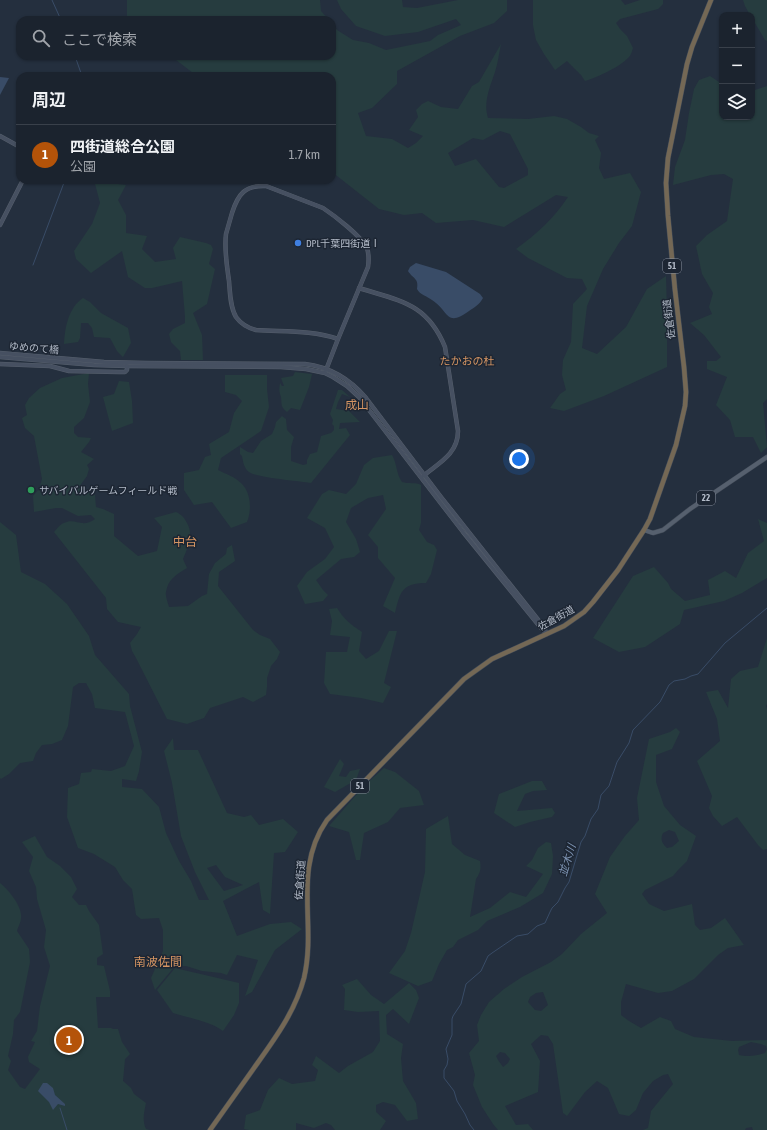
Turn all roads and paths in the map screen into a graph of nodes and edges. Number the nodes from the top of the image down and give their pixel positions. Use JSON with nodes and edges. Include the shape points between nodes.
{"nodes":[{"id":1,"x":712,"y":0,"type":"edge"},
{"id":2,"x":0,"y":136,"type":"edge"},
{"id":3,"x":16,"y":145,"type":"edge"},
{"id":4,"x":21,"y":184,"type":"edge"},
{"id":5,"x":0,"y":225,"type":"edge"},
{"id":6,"x":359,"y":288,"type":"junction"},
{"id":7,"x":338,"y":339,"type":"junction"},
{"id":8,"x":0,"y":353,"type":"edge"},
{"id":9,"x":0,"y":357,"type":"edge"},
{"id":10,"x":67,"y":361,"type":"junction"},
{"id":11,"x":0,"y":364,"type":"edge"},
{"id":12,"x":127,"y":366,"type":"junction"},
{"id":13,"x":326,"y":371,"type":"junction"},
{"id":14,"x":767,"y":457,"type":"edge"},
{"id":15,"x":422,"y":476,"type":"junction"},
{"id":16,"x":644,"y":530,"type":"junction"},
{"id":17,"x":547,"y":634,"type":"junction"},
{"id":18,"x":210,"y":1130,"type":"edge"}],
"edges":[{"from":1,"to":16,"type":"highway","name":"佐倉街道","number":"51","via":[[687,64],[666,169],[684,367],[685,406],[676,445]]},
{"from":2,"to":3,"type":"street"},
{"from":4,"to":5,"type":"street"},
{"from":6,"to":7,"type":"street"},
{"from":6,"to":7,"type":"street","via":[[368,267],[369,254],[358,236],[329,212],[266,186],[251,187],[235,202],[228,229],[226,253],[232,307],[236,317],[243,324],[256,330],[318,333]]},
{"from":6,"to":15,"type":"street","via":[[408,304],[418,310],[434,325],[445,347],[458,438],[449,455]]},
{"from":7,"to":13,"type":"street"},
{"from":8,"to":10,"type":"street","name":"ゆめのて橋"},
{"from":9,"to":10,"type":"street","name":"ゆめのて橋"},
{"from":10,"to":12,"type":"street"},
{"from":10,"to":13,"type":"street","via":[[305,364]]},
{"from":11,"to":12,"type":"street","via":[[50,366],[69,371],[120,372],[125,372]]},
{"from":12,"to":13,"type":"street","via":[[281,367]]},
{"from":13,"to":15,"type":"street","via":[[359,397]]},
{"from":14,"to":16,"type":"main road","number":"22","via":[[663,530],[653,533]]},
{"from":15,"to":17,"type":"street","via":[[505,585]]},
{"from":16,"to":17,"type":"highway","name":"佐倉街道","number":"51","via":[[618,570],[589,607],[575,619]]},
{"from":17,"to":18,"type":"highway","name":"佐倉街道","number":"51","via":[[492,658],[464,679],[327,820],[314,842],[308,868],[307,956],[299,993],[277,1036]]}]}
